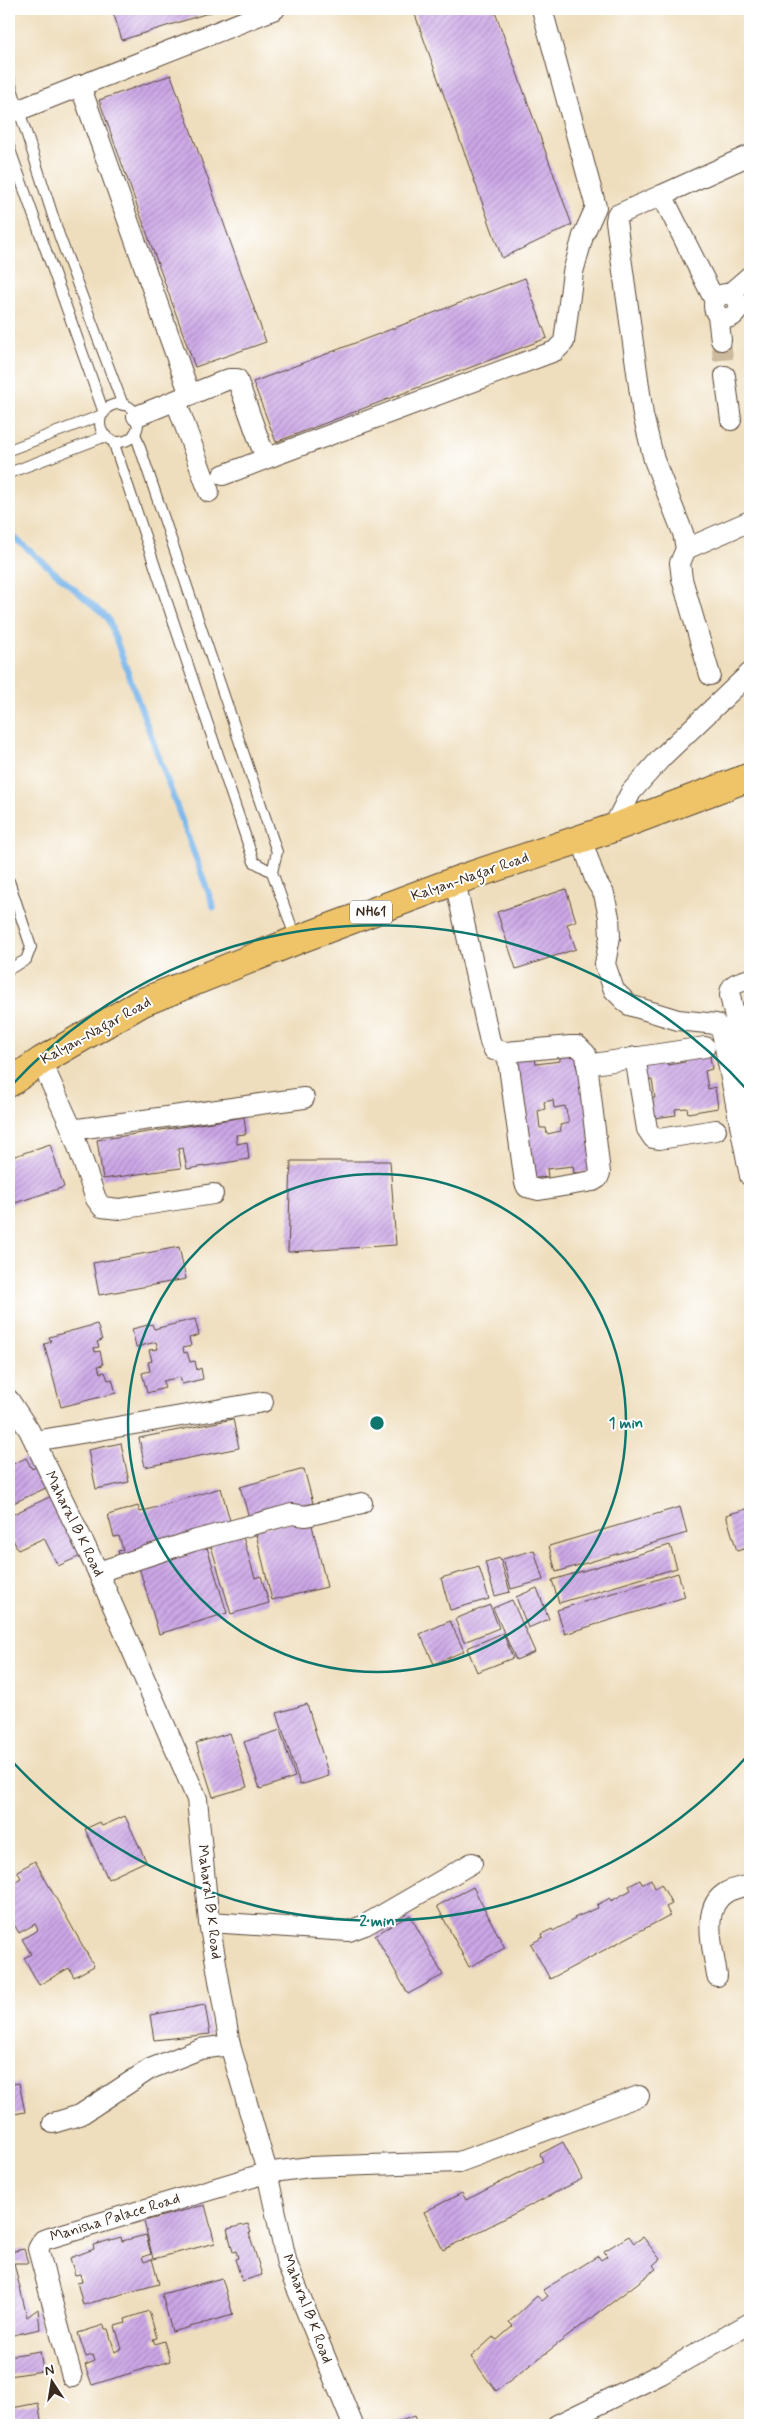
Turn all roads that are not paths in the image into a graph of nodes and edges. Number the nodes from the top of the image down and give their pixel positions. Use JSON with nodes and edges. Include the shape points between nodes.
{"nodes":[{"id":1,"x":275,"y":9,"type":"edge"},
{"id":2,"x":542,"y":9,"type":"edge"},
{"id":3,"x":9,"y":79,"type":"edge"},
{"id":4,"x":80,"y":86,"type":"junction"},
{"id":5,"x":19,"y":110,"type":"junction"},
{"id":6,"x":9,"y":147,"type":"edge"},
{"id":7,"x":750,"y":155,"type":"edge"},
{"id":8,"x":662,"y":195,"type":"junction"},
{"id":9,"x":750,"y":276,"type":"edge"},
{"id":10,"x":721,"y":304,"type":"junction"},
{"id":11,"x":721,"y":340,"type":"tunnel mouth"},
{"id":12,"x":725,"y":376,"type":"tunnel mouth"},
{"id":13,"x":183,"y":398,"type":"junction"},
{"id":14,"x":103,"y":414,"type":"junction"},
{"id":15,"x":132,"y":418,"type":"junction"},
{"id":16,"x":731,"y":420,"type":"dead end"},
{"id":17,"x":110,"y":438,"type":"junction"},
{"id":18,"x":9,"y":450,"type":"edge"},
{"id":19,"x":273,"y":456,"type":"junction"},
{"id":20,"x":9,"y":473,"type":"edge"},
{"id":21,"x":223,"y":475,"type":"dead end"},
{"id":22,"x":209,"y":492,"type":"dead end"},
{"id":23,"x":750,"y":521,"type":"edge"},
{"id":24,"x":686,"y":549,"type":"junction"},
{"id":25,"x":750,"y":673,"type":"edge"},
{"id":26,"x":710,"y":675,"type":"dead end"},
{"id":27,"x":750,"y":777,"type":"edge"},
{"id":28,"x":613,"y":828,"type":"junction"},
{"id":29,"x":581,"y":838,"type":"junction"},
{"id":30,"x":272,"y":872,"type":"junction"},
{"id":31,"x":455,"y":881,"type":"junction"},
{"id":32,"x":9,"y":882,"type":"edge"},
{"id":33,"x":297,"y":940,"type":"junction"},
{"id":34,"x":9,"y":969,"type":"edge"},
{"id":35,"x":750,"y":979,"type":"edge"},
{"id":36,"x":705,"y":1047,"type":"dead end"},
{"id":37,"x":507,"y":1052,"type":"junction"},
{"id":38,"x":635,"y":1057,"type":"junction"},
{"id":39,"x":41,"y":1061,"type":"junction"},
{"id":40,"x":587,"y":1064,"type":"junction"},
{"id":41,"x":9,"y":1083,"type":"edge"},
{"id":42,"x":750,"y":1089,"type":"edge"},
{"id":43,"x":304,"y":1098,"type":"dead end"},
{"id":44,"x":70,"y":1127,"type":"junction"},
{"id":45,"x":716,"y":1130,"type":"dead end"},
{"id":46,"x":750,"y":1176,"type":"edge"},
{"id":47,"x":213,"y":1194,"type":"dead end"},
{"id":48,"x":9,"y":1400,"type":"edge"},
{"id":49,"x":263,"y":1402,"type":"dead end"},
{"id":50,"x":35,"y":1441,"type":"junction"},
{"id":51,"x":362,"y":1503,"type":"dead end"},
{"id":52,"x":98,"y":1572,"type":"junction"},
{"id":53,"x":472,"y":1863,"type":"dead end"},
{"id":54,"x":750,"y":1885,"type":"edge"},
{"id":55,"x":209,"y":1922,"type":"junction"},
{"id":56,"x":717,"y":1976,"type":"dead end"},
{"id":57,"x":230,"y":2045,"type":"junction"},
{"id":58,"x":639,"y":2096,"type":"dead end"},
{"id":59,"x":53,"y":2123,"type":"dead end"},
{"id":60,"x":266,"y":2173,"type":"junction"},
{"id":61,"x":750,"y":2323,"type":"edge"},
{"id":62,"x":72,"y":2377,"type":"dead end"},
{"id":63,"x":353,"y":2425,"type":"edge"},
{"id":64,"x":557,"y":2425,"type":"edge"}],
"edges":[{"from":1,"to":4,"type":"street"},
{"from":2,"to":19,"type":"street","via":[[596,207],[583,236],[573,272],[564,342],[555,351]]},
{"from":3,"to":5,"type":"lane"},
{"from":4,"to":5,"type":"street"},
{"from":4,"to":13,"type":"street"},
{"from":5,"to":15,"type":"lane","via":[[59,235]]},
{"from":6,"to":14,"type":"lane"},
{"from":7,"to":8,"type":"street"},
{"from":8,"to":10,"type":"street"},
{"from":8,"to":24,"type":"street","via":[[617,215],[616,221],[643,415],[654,460]]},
{"from":9,"to":10,"type":"street"},
{"from":10,"to":11,"type":"street"},
{"from":12,"to":16,"type":"street"},
{"from":13,"to":15,"type":"street"},
{"from":13,"to":19,"type":"street","via":[[229,379],[237,379],[261,446],[265,453]]},
{"from":13,"to":22,"type":"street"},
{"from":14,"to":15,"type":"lane","via":[[111,406]]},
{"from":14,"to":17,"type":"lane","via":[[101,427]]},
{"from":14,"to":18,"type":"lane"},
{"from":15,"to":17,"type":"lane","via":[[125,440]]},
{"from":15,"to":30,"type":"lane","via":[[277,852]]},
{"from":17,"to":20,"type":"lane"},
{"from":17,"to":30,"type":"lane","via":[[254,862]]},
{"from":19,"to":21,"type":"street"},
{"from":23,"to":24,"type":"street"},
{"from":24,"to":26,"type":"street","via":[[680,562],[682,579]]},
{"from":25,"to":28,"type":"street","via":[[662,757],[631,792]]},
{"from":27,"to":28,"type":"highway","name":"Kalyan-Nagar Road","number":"NH61"},
{"from":28,"to":29,"type":"highway","name":"Kalyan-Nagar Road","number":"NH61"},
{"from":29,"to":31,"type":"highway","name":"Kalyan-Nagar Road","number":"NH61"},
{"from":29,"to":46,"type":"street","via":[[604,894],[609,917],[610,937],[605,964],[614,990],[629,1005],[678,1020],[716,1024],[722,1032]]},
{"from":30,"to":33,"type":"lane"},
{"from":31,"to":33,"type":"highway","name":"Kalyan-Nagar Road","number":"NH61"},
{"from":31,"to":37,"type":"street","via":[[490,1042],[494,1050]]},
{"from":32,"to":34,"type":"lane","via":[[31,947],[26,960]]},
{"from":33,"to":39,"type":"highway","name":"Kalyan-Nagar Road","number":"NH61","via":[[143,1002]]},
{"from":35,"to":42,"type":"street","via":[[734,985],[730,996]]},
{"from":36,"to":38,"type":"street"},
{"from":37,"to":40,"type":"street","via":[[578,1046],[586,1054]]},
{"from":37,"to":40,"type":"street","via":[[525,1182],[531,1190],[598,1178],[600,1172]]},
{"from":38,"to":40,"type":"street"},
{"from":38,"to":45,"type":"street","via":[[647,1129],[653,1138],[659,1140]]},
{"from":39,"to":41,"type":"highway","name":"Kalyan-Nagar Road","number":"NH61"},
{"from":39,"to":44,"type":"street"},
{"from":43,"to":44,"type":"street","via":[[84,1129]]},
{"from":44,"to":47,"type":"street","via":[[96,1199],[102,1206],[120,1209]]},
{"from":48,"to":50,"type":"street","name":"Maharal B K Road"},
{"from":49,"to":50,"type":"street"},
{"from":50,"to":52,"type":"street","name":"Maharal B K Road"},
{"from":51,"to":52,"type":"street","via":[[306,1516],[292,1514]]},
{"from":52,"to":55,"type":"street","name":"Maharal B K Road","via":[[197,1799]]},
{"from":53,"to":55,"type":"street","via":[[349,1931]]},
{"from":54,"to":56,"type":"street","via":[[726,1892],[710,1919]]},
{"from":55,"to":57,"type":"street","name":"Maharal B K Road"},
{"from":57,"to":59,"type":"street","via":[[200,2049],[150,2069],[80,2115]]},
{"from":57,"to":60,"type":"street","name":"Maharal B K Road"},
{"from":58,"to":60,"type":"street","name":"Manisha Palace Road","via":[[459,2162],[309,2167]]},
{"from":60,"to":62,"type":"street","name":"Manisha Palace Road","via":[[43,2240],[38,2249]]},
{"from":60,"to":63,"type":"street","name":"Maharal B K Road","via":[[287,2264]]},
{"from":61,"to":64,"type":"street","via":[[661,2374]]}]}
